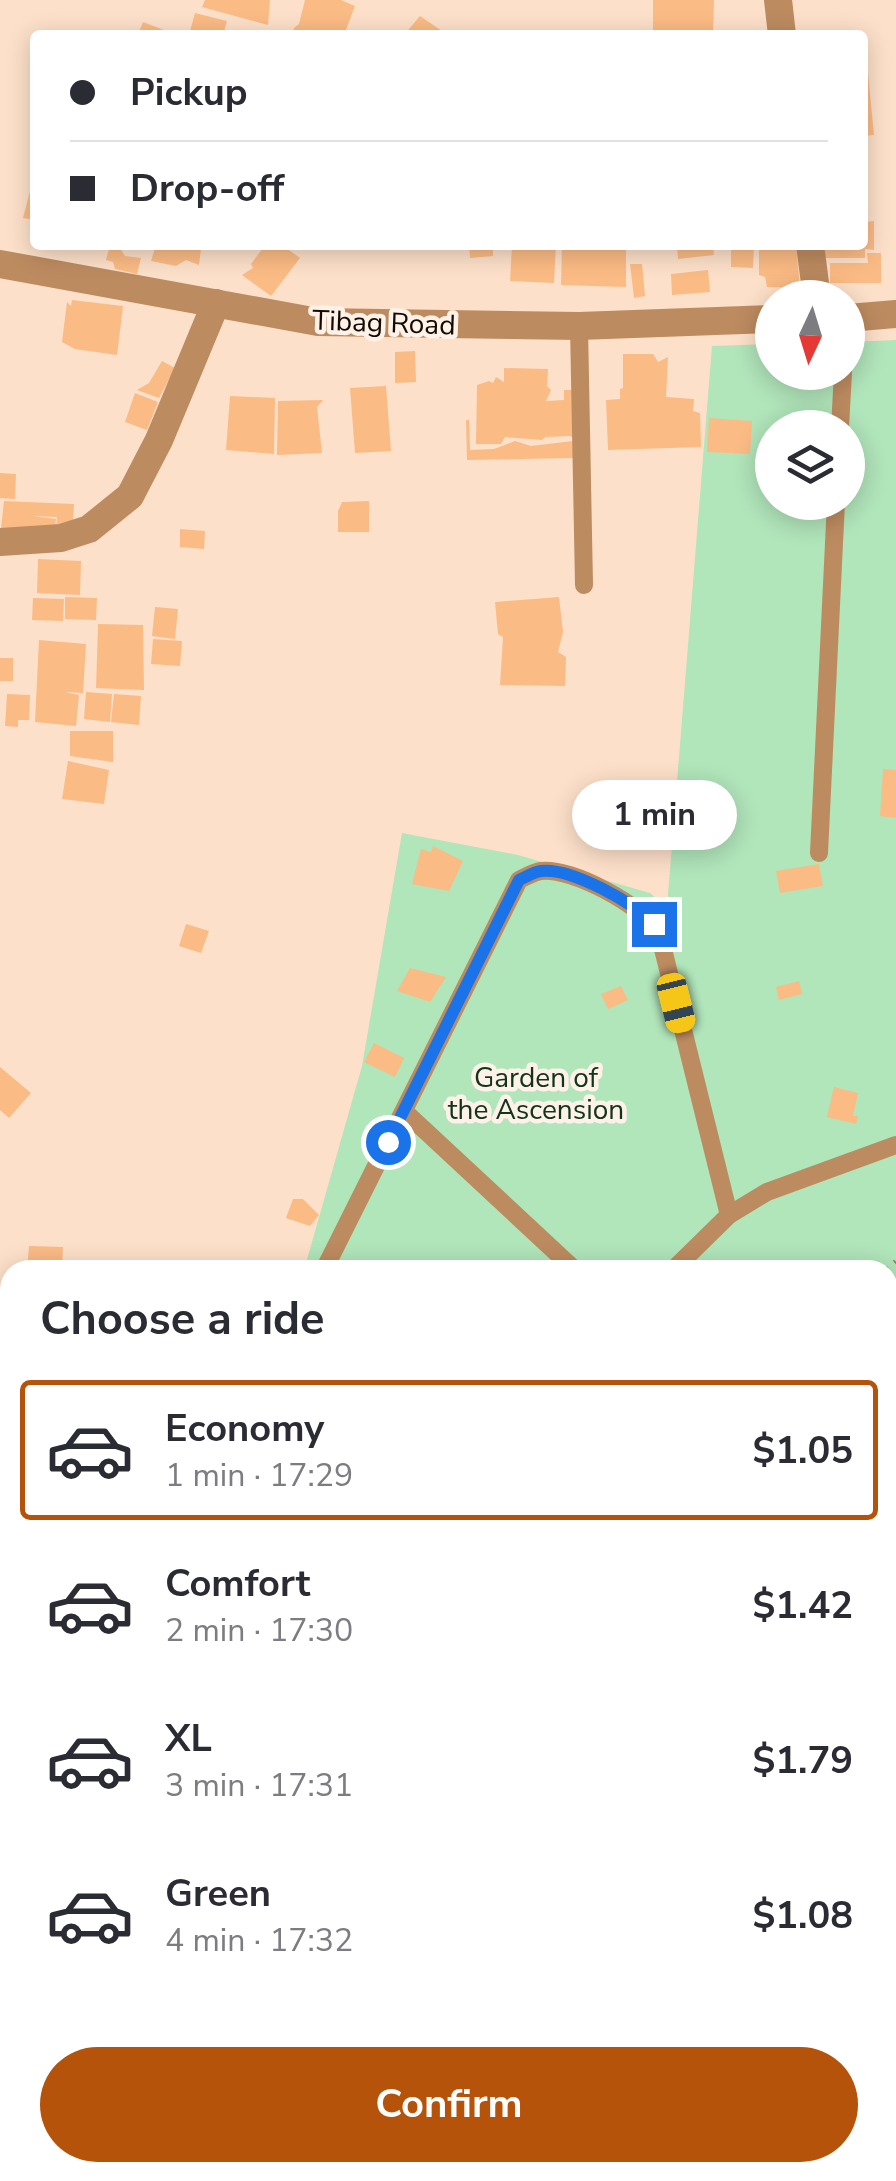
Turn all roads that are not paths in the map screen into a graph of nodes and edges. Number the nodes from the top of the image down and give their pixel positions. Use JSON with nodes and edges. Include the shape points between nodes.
{"nodes":[{"id":1,"x":778,"y":0,"type":"edge"},
{"id":2,"x":781,"y":30,"type":"edge"},
{"id":3,"x":811,"y":250,"type":"edge"},
{"id":4,"x":0,"y":264,"type":"edge"},
{"id":5,"x":815,"y":280,"type":"edge"},
{"id":6,"x":216,"y":303,"type":"junction"},
{"id":7,"x":896,"y":314,"type":"edge"},
{"id":8,"x":865,"y":317,"type":"edge"},
{"id":9,"x":755,"y":321,"type":"edge"},
{"id":10,"x":579,"y":326,"type":"junction"},
{"id":11,"x":835,"y":520,"type":"edge"},
{"id":12,"x":0,"y":542,"type":"edge"},
{"id":13,"x":584,"y":585,"type":"dead end"},
{"id":14,"x":818,"y":853,"type":"dead end"},
{"id":15,"x":404,"y":1111,"type":"junction"},
{"id":16,"x":896,"y":1145,"type":"edge"},
{"id":17,"x":729,"y":1214,"type":"junction"},
{"id":18,"x":329,"y":1260,"type":"edge"},
{"id":19,"x":563,"y":1260,"type":"edge"},
{"id":20,"x":691,"y":1260,"type":"edge"}],
"edges":[{"from":1,"to":2,"type":"street"},
{"from":3,"to":5,"type":"street"},
{"from":4,"to":6,"type":"street","name":"Tibag Road"},
{"from":6,"to":10,"type":"street","name":"Tibag Road","via":[[318,322]]},
{"from":6,"to":12,"type":"street","via":[[130,496],[89,529]]},
{"from":7,"to":8,"type":"street"},
{"from":9,"to":10,"type":"street","name":"Tibag Road"},
{"from":10,"to":13,"type":"lane"},
{"from":11,"to":14,"type":"lane"},
{"from":15,"to":17,"type":"lane","via":[[519,880],[564,872],[633,906],[659,932]]},
{"from":15,"to":18,"type":"lane"},
{"from":15,"to":19,"type":"lane"},
{"from":16,"to":17,"type":"lane","via":[[768,1192]]},
{"from":17,"to":20,"type":"lane"}]}
